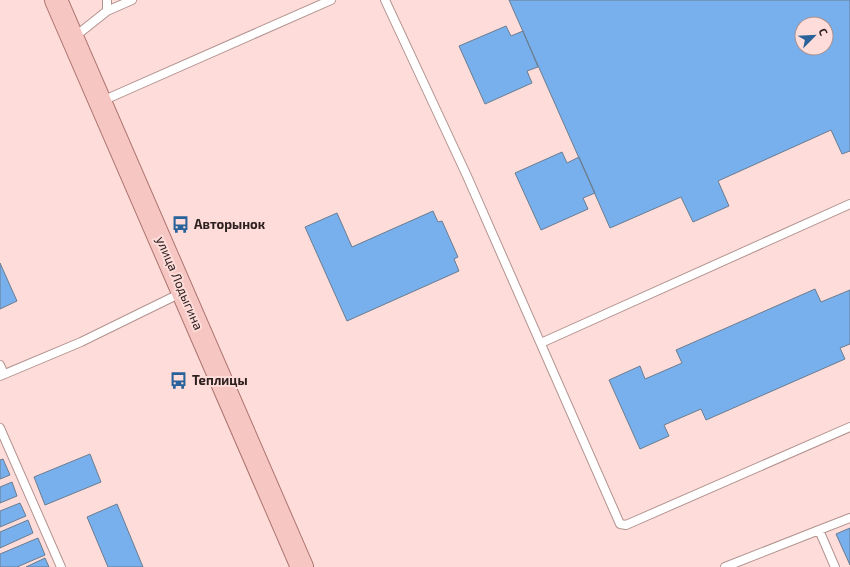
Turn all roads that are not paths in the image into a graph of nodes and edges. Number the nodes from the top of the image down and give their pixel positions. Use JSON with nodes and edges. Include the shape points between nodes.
{"nodes":[{"id":1,"x":56,"y":0,"type":"edge"},
{"id":2,"x":108,"y":0,"type":"edge"},
{"id":3,"x":132,"y":0,"type":"edge"},
{"id":4,"x":331,"y":0,"type":"edge"},
{"id":5,"x":385,"y":0,"type":"edge"},
{"id":6,"x":106,"y":11,"type":"junction"},
{"id":7,"x":73,"y":39,"type":"junction"},
{"id":8,"x":101,"y":102,"type":"junction"},
{"id":9,"x":850,"y":204,"type":"edge"},
{"id":10,"x":184,"y":292,"type":"junction"},
{"id":11,"x":541,"y":343,"type":"junction"},
{"id":12,"x":0,"y":365,"type":"edge"},
{"id":13,"x":2,"y":375,"type":"edge"},
{"id":14,"x":0,"y":428,"type":"edge"},
{"id":15,"x":850,"y":428,"type":"edge"},
{"id":16,"x":850,"y":518,"type":"edge"},
{"id":17,"x":819,"y":530,"type":"junction"},
{"id":18,"x":61,"y":567,"type":"edge"},
{"id":19,"x":302,"y":567,"type":"edge"},
{"id":20,"x":725,"y":567,"type":"edge"},
{"id":21,"x":835,"y":567,"type":"edge"}],
"edges":[{"from":1,"to":7,"type":"main road","name":"улица Лодыгина"},
{"from":2,"to":6,"type":"lane"},
{"from":3,"to":6,"type":"lane"},
{"from":4,"to":8,"type":"lane"},
{"from":5,"to":11,"type":"lane"},
{"from":6,"to":7,"type":"lane"},
{"from":7,"to":8,"type":"main road","name":"улица Лодыгина"},
{"from":8,"to":10,"type":"main road","name":"улица Лодыгина"},
{"from":9,"to":11,"type":"lane"},
{"from":10,"to":13,"type":"lane","via":[[81,342]]},
{"from":10,"to":19,"type":"main road","name":"улица Лодыгина"},
{"from":11,"to":15,"type":"lane","via":[[620,524],[626,525]]},
{"from":12,"to":13,"type":"lane"},
{"from":14,"to":18,"type":"lane"},
{"from":16,"to":17,"type":"lane"},
{"from":17,"to":20,"type":"lane"},
{"from":17,"to":21,"type":"lane"}]}
